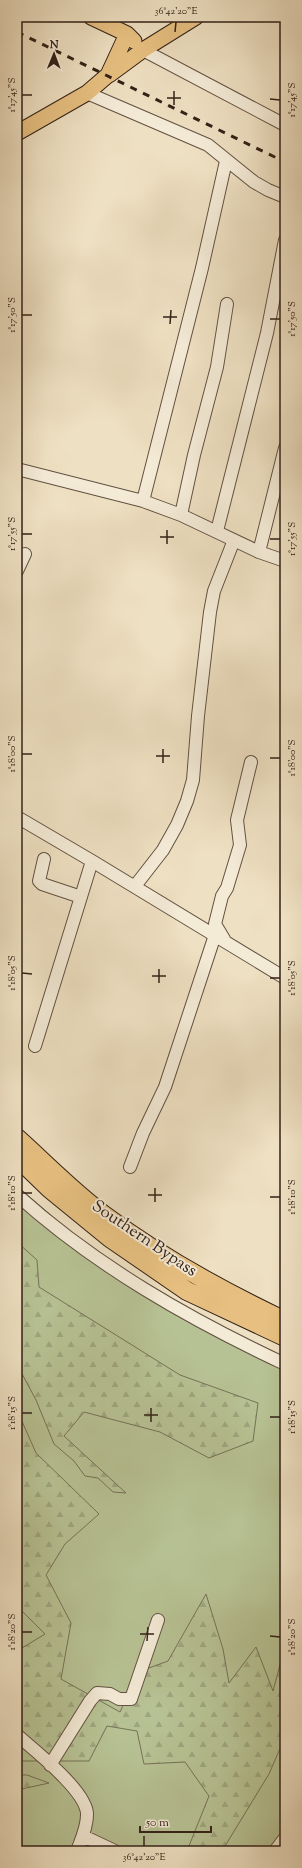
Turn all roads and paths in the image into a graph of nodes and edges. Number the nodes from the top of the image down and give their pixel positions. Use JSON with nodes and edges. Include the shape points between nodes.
{"nodes":[{"id":1,"x":91,"y":17,"type":"edge"},
{"id":2,"x":196,"y":17,"type":"edge"},
{"id":3,"x":127,"y":34,"type":"junction"},
{"id":4,"x":143,"y":50,"type":"junction"},
{"id":5,"x":108,"y":75,"type":"junction"},
{"id":6,"x":87,"y":93,"type":"junction"},
{"id":7,"x":285,"y":125,"type":"edge"},
{"id":8,"x":17,"y":133,"type":"edge"},
{"id":9,"x":226,"y":161,"type":"junction"},
{"id":10,"x":285,"y":197,"type":"edge"},
{"id":11,"x":285,"y":240,"type":"edge"},
{"id":12,"x":227,"y":304,"type":"dead end"},
{"id":13,"x":285,"y":448,"type":"edge"},
{"id":14,"x":17,"y":469,"type":"edge"},
{"id":15,"x":143,"y":501,"type":"junction"},
{"id":16,"x":181,"y":515,"type":"junction"},
{"id":17,"x":217,"y":530,"type":"junction"},
{"id":18,"x":234,"y":540,"type":"junction"},
{"id":19,"x":259,"y":552,"type":"junction"},
{"id":20,"x":25,"y":554,"type":"dead end"},
{"id":21,"x":285,"y":561,"type":"edge"},
{"id":22,"x":17,"y":571,"type":"edge"},
{"id":23,"x":251,"y":762,"type":"dead end"},
{"id":24,"x":17,"y":818,"type":"edge"},
{"id":25,"x":44,"y":859,"type":"dead end"},
{"id":26,"x":92,"y":860,"type":"junction"},
{"id":27,"x":135,"y":886,"type":"junction"},
{"id":28,"x":81,"y":897,"type":"junction"},
{"id":29,"x":221,"y":938,"type":"junction"},
{"id":30,"x":285,"y":978,"type":"edge"},
{"id":31,"x":35,"y":1046,"type":"dead end"},
{"id":32,"x":17,"y":1138,"type":"edge"},
{"id":33,"x":17,"y":1158,"type":"edge"},
{"id":34,"x":130,"y":1167,"type":"dead end"},
{"id":35,"x":17,"y":1195,"type":"edge"},
{"id":36,"x":285,"y":1321,"type":"edge"},
{"id":37,"x":285,"y":1337,"type":"edge"},
{"id":38,"x":285,"y":1364,"type":"edge"},
{"id":39,"x":158,"y":1620,"type":"dead end"},
{"id":40,"x":17,"y":1734,"type":"edge"},
{"id":41,"x":50,"y":1765,"type":"junction"},
{"id":42,"x":83,"y":1836,"type":"junction"},
{"id":43,"x":285,"y":1838,"type":"edge"},
{"id":44,"x":77,"y":1851,"type":"edge"},
{"id":45,"x":115,"y":1851,"type":"edge"},
{"id":46,"x":275,"y":1851,"type":"edge"}],
"edges":[{"from":1,"to":3,"type":"main road"},
{"from":2,"to":4,"type":"main road"},
{"from":3,"to":4,"type":"main road"},
{"from":3,"to":5,"type":"main road"},
{"from":4,"to":5,"type":"main road"},
{"from":4,"to":7,"type":"street"},
{"from":5,"to":6,"type":"main road"},
{"from":6,"to":8,"type":"main road"},
{"from":6,"to":9,"type":"street","via":[[208,145]]},
{"from":9,"to":10,"type":"street","via":[[254,182]]},
{"from":9,"to":15,"type":"street"},
{"from":11,"to":17,"type":"street","via":[[268,332]]},
{"from":12,"to":16,"type":"street","via":[[217,367]]},
{"from":13,"to":19,"type":"street"},
{"from":14,"to":15,"type":"street"},
{"from":15,"to":16,"type":"street"},
{"from":16,"to":17,"type":"street"},
{"from":17,"to":18,"type":"street"},
{"from":18,"to":19,"type":"street"},
{"from":18,"to":27,"type":"street","via":[[214,591],[210,612],[193,780],[187,801],[163,850]]},
{"from":19,"to":21,"type":"street"},
{"from":20,"to":22,"type":"street"},
{"from":23,"to":29,"type":"street","via":[[236,820],[240,845],[215,924]]},
{"from":24,"to":26,"type":"street"},
{"from":25,"to":28,"type":"street","via":[[39,881]]},
{"from":26,"to":27,"type":"street"},
{"from":26,"to":28,"type":"street"},
{"from":27,"to":29,"type":"street"},
{"from":28,"to":31,"type":"street"},
{"from":29,"to":30,"type":"street"},
{"from":29,"to":34,"type":"street","via":[[165,1087]]},
{"from":32,"to":36,"type":"highway","name":"Southern Bypass","via":[[103,1214],[161,1254],[238,1299]]},
{"from":33,"to":37,"type":"highway","name":"Southern Bypass","via":[[110,1238],[187,1291]]},
{"from":35,"to":38,"type":"street","via":[[84,1250],[139,1285],[226,1336]]},
{"from":39,"to":41,"type":"street","via":[[132,1699],[97,1693]]},
{"from":40,"to":41,"type":"street"},
{"from":41,"to":42,"type":"street","via":[[69,1782],[85,1804],[87,1814]]},
{"from":42,"to":44,"type":"street"},
{"from":42,"to":45,"type":"street"},
{"from":43,"to":46,"type":"street"}]}
